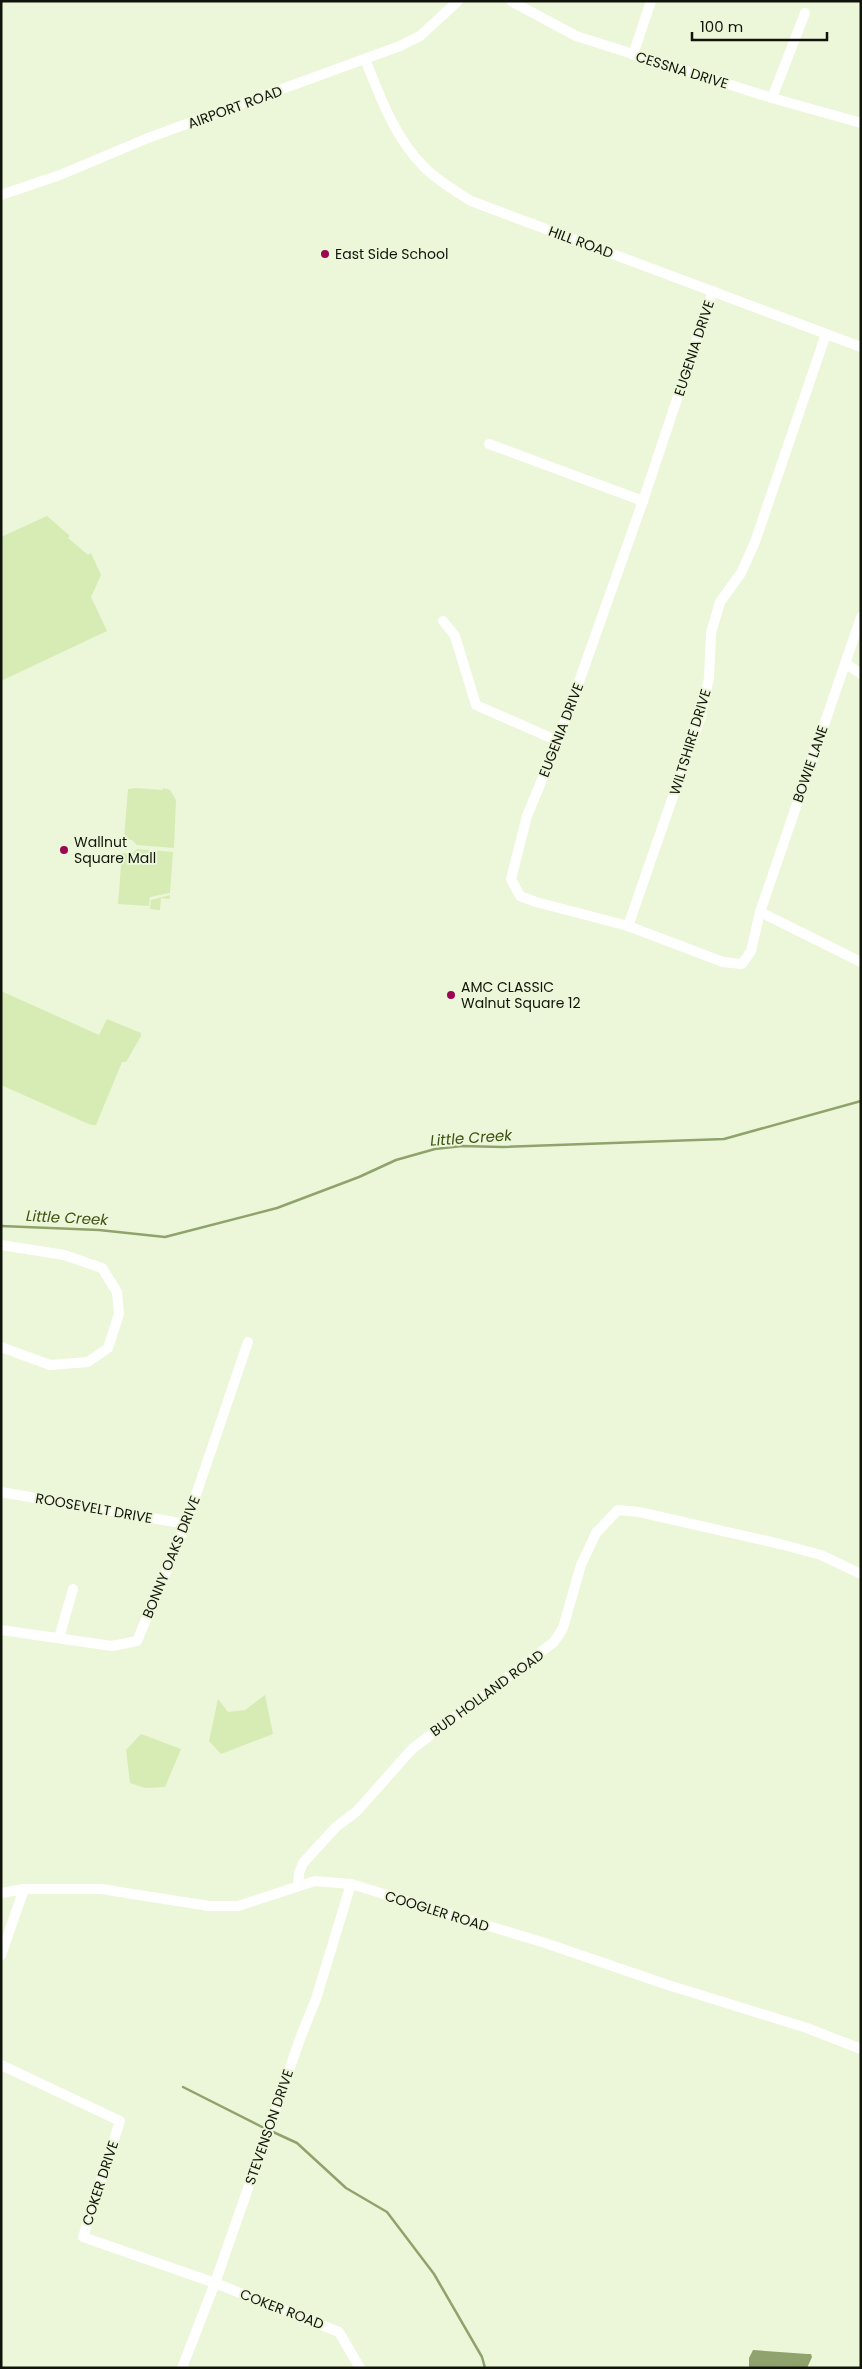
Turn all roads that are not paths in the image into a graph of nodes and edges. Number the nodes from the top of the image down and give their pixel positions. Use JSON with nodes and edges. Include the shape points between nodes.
{"nodes":[{"id":1,"x":510,"y":1,"type":"edge"},
{"id":2,"x":651,"y":1,"type":"edge"},
{"id":3,"x":453,"y":3,"type":"edge"},
{"id":4,"x":805,"y":13,"type":"dead end"},
{"id":5,"x":633,"y":55,"type":"junction"},
{"id":6,"x":365,"y":59,"type":"junction"},
{"id":7,"x":772,"y":98,"type":"junction"},
{"id":8,"x":861,"y":123,"type":"edge"},
{"id":9,"x":1,"y":195,"type":"edge"},
{"id":10,"x":713,"y":290,"type":"junction"},
{"id":11,"x":826,"y":334,"type":"junction"},
{"id":12,"x":861,"y":347,"type":"edge"},
{"id":13,"x":489,"y":444,"type":"dead end"},
{"id":14,"x":643,"y":501,"type":"junction"},
{"id":15,"x":861,"y":617,"type":"edge"},
{"id":16,"x":443,"y":621,"type":"dead end"},
{"id":17,"x":845,"y":663,"type":"junction"},
{"id":18,"x":861,"y":674,"type":"edge"},
{"id":19,"x":558,"y":741,"type":"junction"},
{"id":20,"x":760,"y":912,"type":"junction"},
{"id":21,"x":628,"y":926,"type":"junction"},
{"id":22,"x":861,"y":962,"type":"edge"},
{"id":23,"x":1,"y":1245,"type":"edge"},
{"id":24,"x":248,"y":1342,"type":"dead end"},
{"id":25,"x":1,"y":1347,"type":"edge"},
{"id":26,"x":1,"y":1492,"type":"edge"},
{"id":27,"x":186,"y":1524,"type":"junction"},
{"id":28,"x":861,"y":1574,"type":"edge"},
{"id":29,"x":73,"y":1589,"type":"dead end"},
{"id":30,"x":1,"y":1630,"type":"edge"},
{"id":31,"x":59,"y":1638,"type":"junction"},
{"id":32,"x":351,"y":1884,"type":"junction"},
{"id":33,"x":298,"y":1886,"type":"junction"},
{"id":34,"x":24,"y":1890,"type":"junction"},
{"id":35,"x":1,"y":1893,"type":"edge"},
{"id":36,"x":1,"y":1955,"type":"edge"},
{"id":37,"x":861,"y":2049,"type":"edge"},
{"id":38,"x":1,"y":2065,"type":"edge"},
{"id":39,"x":215,"y":2283,"type":"junction"},
{"id":40,"x":182,"y":2368,"type":"edge"},
{"id":41,"x":360,"y":2368,"type":"edge"}],
"edges":[{"from":1,"to":5,"type":"street","name":"CESSNA DRIVE","via":[[576,36]]},
{"from":2,"to":5,"type":"street"},
{"from":3,"to":6,"type":"street","name":"AIRPORT ROAD","via":[[420,36]]},
{"from":4,"to":7,"type":"street"},
{"from":5,"to":7,"type":"street","name":"CESSNA DRIVE"},
{"from":6,"to":9,"type":"street","name":"AIRPORT ROAD"},
{"from":6,"to":10,"type":"street","name":"HILL ROAD","via":[[382,100],[409,150],[448,187],[471,201],[508,216]]},
{"from":7,"to":8,"type":"street","name":"CESSNA DRIVE"},
{"from":10,"to":11,"type":"street","name":"HILL ROAD"},
{"from":10,"to":14,"type":"street","name":"EUGENIA DRIVE"},
{"from":11,"to":12,"type":"street","name":"HILL ROAD"},
{"from":11,"to":21,"type":"street","name":"WILTSHIRE DRIVE","via":[[755,542],[741,573],[720,602],[711,633],[709,678],[701,716]]},
{"from":13,"to":14,"type":"street"},
{"from":14,"to":19,"type":"street","name":"EUGENIA DRIVE"},
{"from":15,"to":17,"type":"street","name":"BOWIE LANE"},
{"from":16,"to":19,"type":"street","via":[[456,636],[476,705]]},
{"from":17,"to":18,"type":"street"},
{"from":17,"to":20,"type":"street","name":"BOWIE LANE"},
{"from":19,"to":21,"type":"street","name":"EUGENIA DRIVE","via":[[527,816],[510,879],[520,896]]},
{"from":20,"to":21,"type":"street","name":"EUGENIA DRIVE","via":[[751,950],[742,964],[723,962]]},
{"from":20,"to":22,"type":"street"},
{"from":23,"to":25,"type":"street","via":[[64,1255],[102,1268],[118,1292],[118,1314],[108,1348],[88,1362],[50,1364]]},
{"from":24,"to":27,"type":"street","name":"BONNY OAKS DRIVE"},
{"from":26,"to":27,"type":"street","name":"ROOSEVELT DRIVE"},
{"from":27,"to":31,"type":"street","name":"BONNY OAKS DRIVE","via":[[137,1641],[112,1646]]},
{"from":28,"to":33,"type":"street","name":"BUD HOLLAND ROAD","via":[[821,1556],[780,1544],[618,1510],[596,1533],[581,1565],[563,1628],[554,1642],[412,1749],[357,1811],[336,1827],[303,1863]]},
{"from":29,"to":31,"type":"street"},
{"from":30,"to":31,"type":"street","name":"BONNY OAKS DRIVE"},
{"from":32,"to":33,"type":"street","name":"COOGLER ROAD","via":[[315,1881]]},
{"from":32,"to":37,"type":"street","name":"COOGLER ROAD","via":[[545,1943],[807,2028]]},
{"from":32,"to":39,"type":"street","name":"STEVENSON DRIVE","via":[[316,1999]]},
{"from":33,"to":34,"type":"street","name":"COOGLER ROAD","via":[[238,1906],[209,1906],[101,1889]]},
{"from":34,"to":35,"type":"street","name":"COOGLER ROAD"},
{"from":34,"to":36,"type":"street"},
{"from":38,"to":39,"type":"street","name":"COKER DRIVE","via":[[120,2121],[83,2237]]},
{"from":39,"to":40,"type":"street","name":"STEVENSON DRIVE"},
{"from":39,"to":41,"type":"street","name":"COKER ROAD","via":[[339,2332]]}]}
